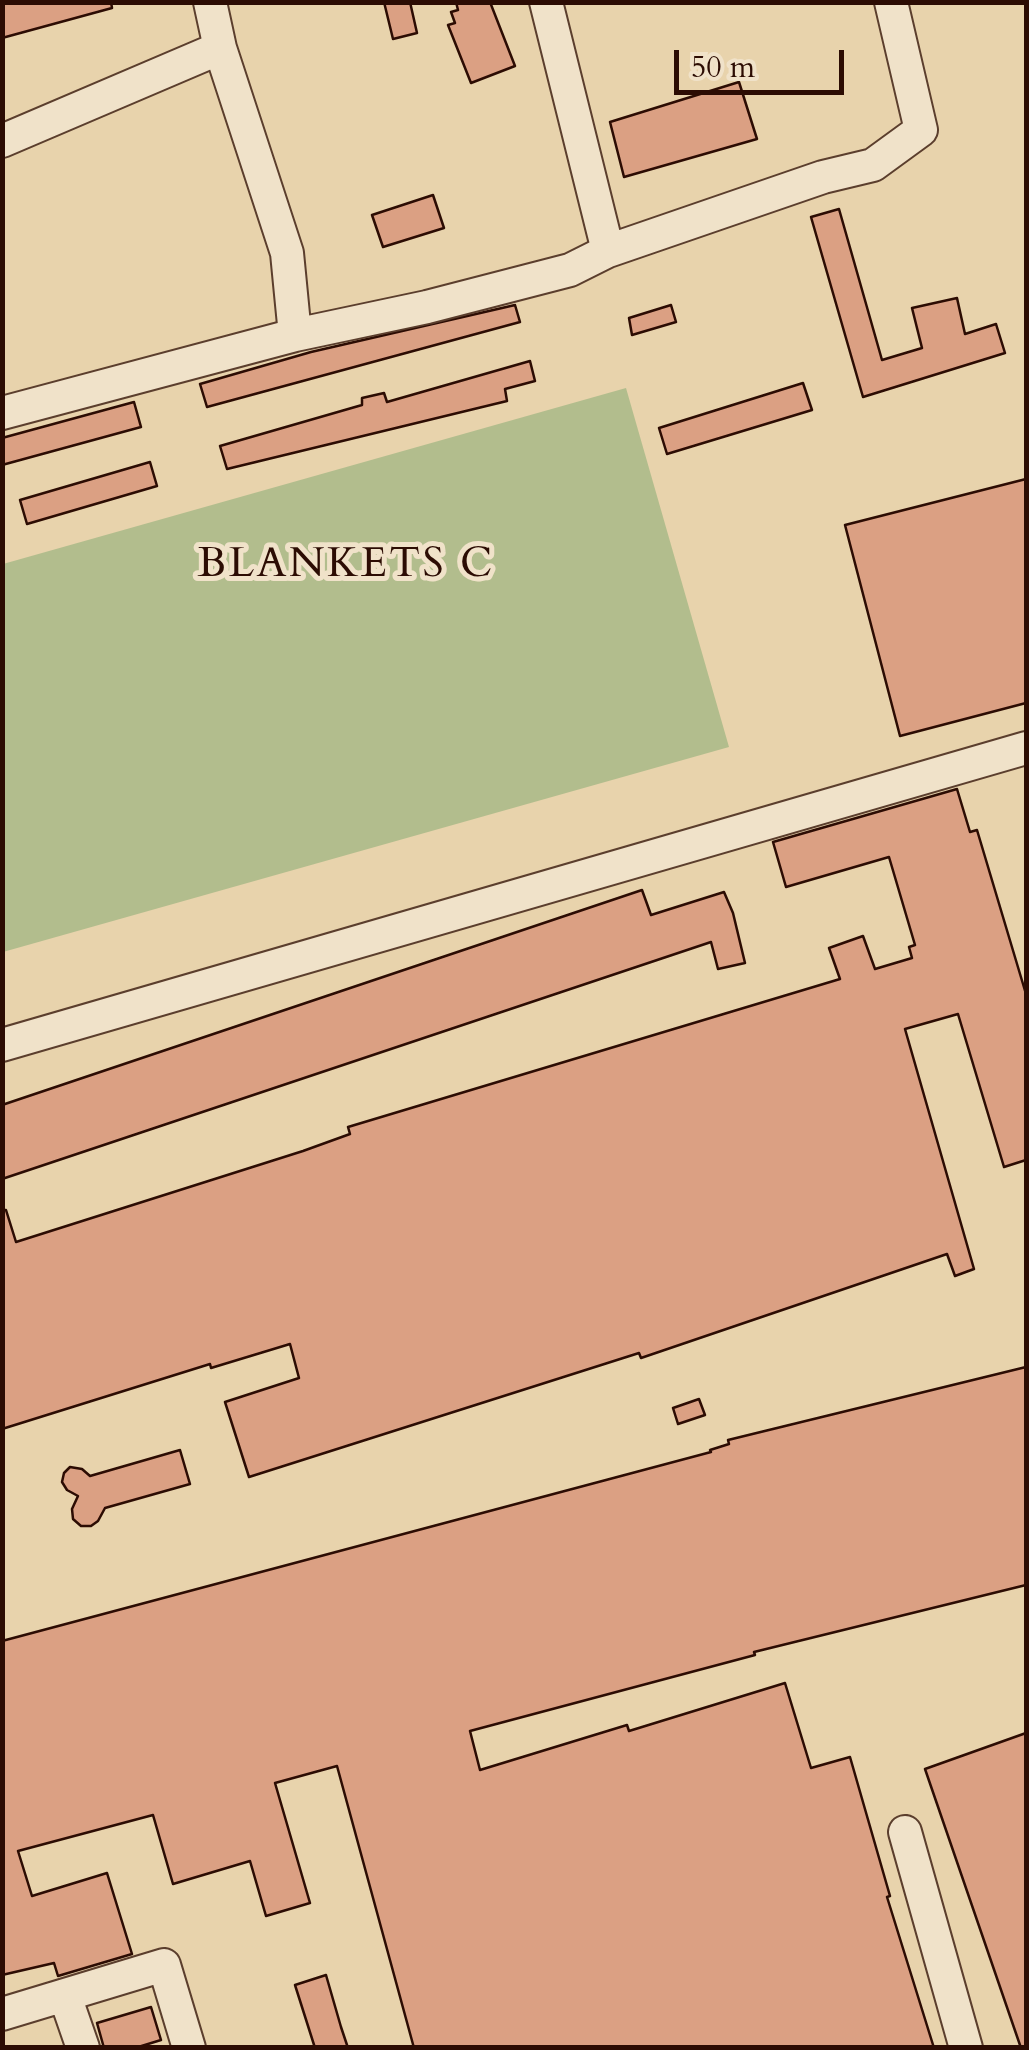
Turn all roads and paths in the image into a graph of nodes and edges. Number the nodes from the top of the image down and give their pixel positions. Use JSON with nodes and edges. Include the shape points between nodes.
{"nodes":[{"id":1,"x":210,"y":2,"type":"edge"},
{"id":2,"x":546,"y":2,"type":"edge"},
{"id":3,"x":891,"y":2,"type":"edge"},
{"id":4,"x":220,"y":48,"type":"junction"},
{"id":5,"x":2,"y":140,"type":"edge"},
{"id":6,"x":608,"y":251,"type":"junction"},
{"id":7,"x":295,"y":334,"type":"junction"},
{"id":8,"x":2,"y":413,"type":"edge"},
{"id":9,"x":1026,"y":748,"type":"edge"},
{"id":10,"x":2,"y":1045,"type":"edge"},
{"id":11,"x":905,"y":1832,"type":"dead end"},
{"id":12,"x":66,"y":1996,"type":"junction"},
{"id":13,"x":2,"y":2014,"type":"edge"},
{"id":14,"x":83,"y":2048,"type":"edge"},
{"id":15,"x":189,"y":2048,"type":"edge"},
{"id":16,"x":966,"y":2048,"type":"edge"}],
"edges":[{"from":1,"to":4,"type":"street"},
{"from":2,"to":6,"type":"street"},
{"from":3,"to":6,"type":"street","via":[[921,130],[873,165]]},
{"from":4,"to":5,"type":"street"},
{"from":4,"to":7,"type":"street","via":[[287,253]]},
{"from":6,"to":7,"type":"street","via":[[570,270]]},
{"from":7,"to":8,"type":"street"},
{"from":9,"to":10,"type":"street"},
{"from":11,"to":16,"type":"street"},
{"from":12,"to":13,"type":"street"},
{"from":12,"to":14,"type":"street"},
{"from":12,"to":15,"type":"street","via":[[164,1965]]}]}
